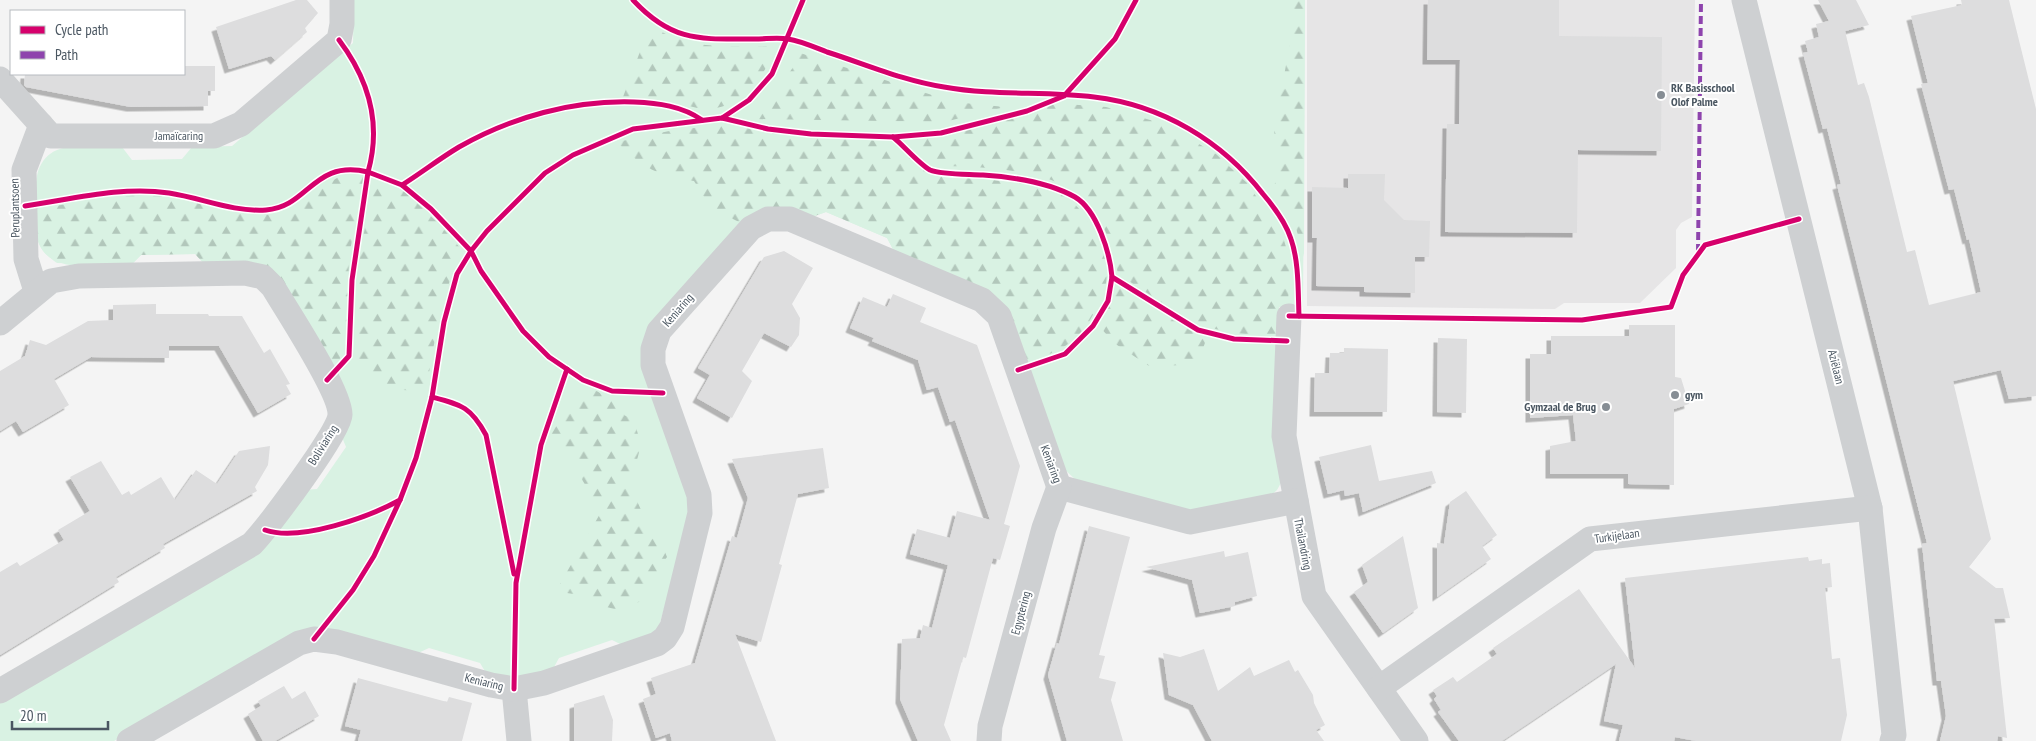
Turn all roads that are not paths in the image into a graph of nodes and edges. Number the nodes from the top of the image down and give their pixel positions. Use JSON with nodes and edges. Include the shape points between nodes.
{"nodes":[{"id":1,"x":342,"y":0,"type":"edge"},
{"id":2,"x":1744,"y":0,"type":"edge"},
{"id":3,"x":0,"y":79,"type":"edge"},
{"id":4,"x":41,"y":126,"type":"junction"},
{"id":5,"x":36,"y":291,"type":"junction"},
{"id":6,"x":1289,"y":316,"type":"dead end"},
{"id":7,"x":0,"y":323,"type":"edge"},
{"id":8,"x":1059,"y":487,"type":"junction"},
{"id":9,"x":1296,"y":501,"type":"junction"},
{"id":10,"x":1870,"y":508,"type":"junction"},
{"id":11,"x":1379,"y":688,"type":"junction"},
{"id":12,"x":514,"y":689,"type":"junction"},
{"id":13,"x":0,"y":691,"type":"edge"},
{"id":14,"x":129,"y":741,"type":"edge"},
{"id":15,"x":519,"y":741,"type":"edge"},
{"id":16,"x":989,"y":741,"type":"edge"},
{"id":17,"x":1416,"y":741,"type":"edge"},
{"id":18,"x":1892,"y":741,"type":"edge"}],
"edges":[{"from":1,"to":4,"type":"street","name":"Jamaïcaring","via":[[339,40],[241,124],[214,136],[50,136]]},
{"from":2,"to":10,"type":"street","name":"Aziëlaan"},
{"from":3,"to":4,"type":"street","name":"Jamaïcaring"},
{"from":4,"to":5,"type":"street","name":"Peruplantsoen","via":[[24,170],[26,259]]},
{"from":5,"to":7,"type":"street","name":"Boliviaring"},
{"from":5,"to":13,"type":"street","name":"Boliviaring","via":[[51,281],[79,276],[245,273],[263,277],[273,287],[327,380],[337,399],[340,416],[326,443],[252,544]]},
{"from":6,"to":9,"type":"street","name":"Thailandring","via":[[1284,436]]},
{"from":8,"to":9,"type":"street","name":"Keniaring","via":[[1190,522]]},
{"from":8,"to":12,"type":"street","name":"Keniaring","via":[[999,316],[982,300],[790,219],[768,219],[751,228],[659,331],[653,348],[653,365],[699,495],[700,513],[672,627],[666,638],[657,644],[544,683]]},
{"from":8,"to":16,"type":"street","name":"Egyptering","via":[[1044,528],[990,726]]},
{"from":9,"to":11,"type":"street","name":"Thailandring","via":[[1314,596]]},
{"from":10,"to":11,"type":"street","name":"Turkijelaan","via":[[1590,539]]},
{"from":10,"to":18,"type":"street","name":"Aziëlaan","via":[[1894,735]]},
{"from":11,"to":17,"type":"street","name":"Thailandring"},
{"from":12,"to":14,"type":"street","name":"Keniaring","via":[[337,642],[314,639],[299,643]]},
{"from":12,"to":15,"type":"street"}]}
